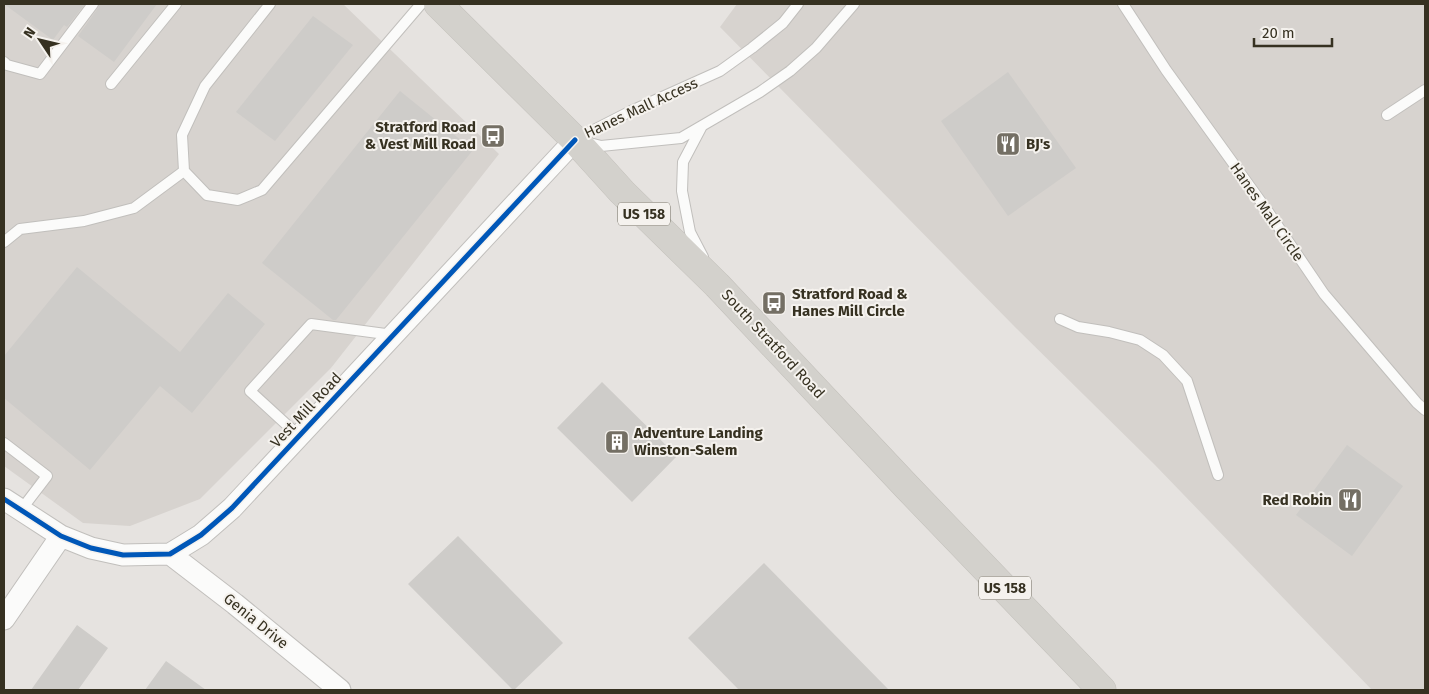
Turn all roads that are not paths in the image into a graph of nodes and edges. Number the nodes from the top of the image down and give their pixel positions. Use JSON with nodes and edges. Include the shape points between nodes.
{"nodes":[{"id":1,"x":93,"y":4,"type":"edge"},
{"id":2,"x":176,"y":4,"type":"edge"},
{"id":3,"x":270,"y":4,"type":"edge"},
{"id":4,"x":421,"y":4,"type":"edge"},
{"id":5,"x":438,"y":4,"type":"edge"},
{"id":6,"x":798,"y":4,"type":"edge"},
{"id":7,"x":854,"y":4,"type":"edge"},
{"id":8,"x":1123,"y":4,"type":"edge"},
{"id":9,"x":4,"y":62,"type":"edge"},
{"id":10,"x":111,"y":84,"type":"dead end"},
{"id":11,"x":1425,"y":90,"type":"edge"},
{"id":12,"x":1387,"y":116,"type":"dead end"},
{"id":13,"x":702,"y":126,"type":"junction"},
{"id":14,"x":575,"y":140,"type":"junction"},
{"id":15,"x":184,"y":171,"type":"junction"},
{"id":16,"x":4,"y":242,"type":"edge"},
{"id":17,"x":717,"y":285,"type":"junction"},
{"id":18,"x":1060,"y":319,"type":"dead end"},
{"id":19,"x":393,"y":334,"type":"junction"},
{"id":20,"x":1425,"y":410,"type":"edge"},
{"id":21,"x":299,"y":436,"type":"junction"},
{"id":22,"x":4,"y":443,"type":"edge"},
{"id":23,"x":1218,"y":475,"type":"dead end"},
{"id":24,"x":12,"y":504,"type":"edge"},
{"id":25,"x":61,"y":536,"type":"junction"},
{"id":26,"x":170,"y":554,"type":"junction"},
{"id":27,"x":4,"y":619,"type":"edge"},
{"id":28,"x":340,"y":690,"type":"edge"},
{"id":29,"x":1102,"y":690,"type":"edge"}],
"edges":[{"from":1,"to":9,"type":"lane","via":[[40,74]]},
{"from":2,"to":10,"type":"lane"},
{"from":3,"to":15,"type":"lane","via":[[205,86],[182,135]]},
{"from":4,"to":15,"type":"lane","via":[[262,190],[238,200],[208,195]]},
{"from":5,"to":14,"type":"main road","name":"South Stratford Road","number":"US 158"},
{"from":6,"to":14,"type":"lane","name":"Hanes Mall Access","via":[[783,23],[720,71]]},
{"from":7,"to":13,"type":"lane","name":"Hanes Mall Access","via":[[816,48],[790,71]]},
{"from":8,"to":20,"type":"lane","name":"Hanes Mall Circle","via":[[1324,294]]},
{"from":11,"to":12,"type":"lane"},
{"from":13,"to":14,"type":"lane","name":"Hanes Mall Access","via":[[681,138],[601,146]]},
{"from":13,"to":17,"type":"lane","via":[[683,162],[682,190],[690,232]]},
{"from":14,"to":17,"type":"main road","name":"South Stratford Road","number":"US 158","via":[[622,192]]},
{"from":14,"to":19,"type":"street","name":"Vest Mill Road"},
{"from":15,"to":16,"type":"lane","via":[[134,208],[84,221],[20,229]]},
{"from":17,"to":29,"type":"main road","name":"South Stratford Road","number":"US 158"},
{"from":18,"to":23,"type":"lane","via":[[1078,327],[1140,340],[1163,355],[1187,381]]},
{"from":19,"to":21,"type":"street","name":"Vest Mill Road"},
{"from":19,"to":21,"type":"lane","via":[[311,324],[250,391]]},
{"from":21,"to":26,"type":"street","name":"Vest Mill Road","via":[[232,508],[201,535]]},
{"from":22,"to":24,"type":"lane","via":[[47,476]]},
{"from":24,"to":25,"type":"street"},
{"from":25,"to":26,"type":"street","via":[[91,548],[123,555]]},
{"from":25,"to":27,"type":"street"},
{"from":26,"to":28,"type":"street","name":"Genia Drive"}]}
